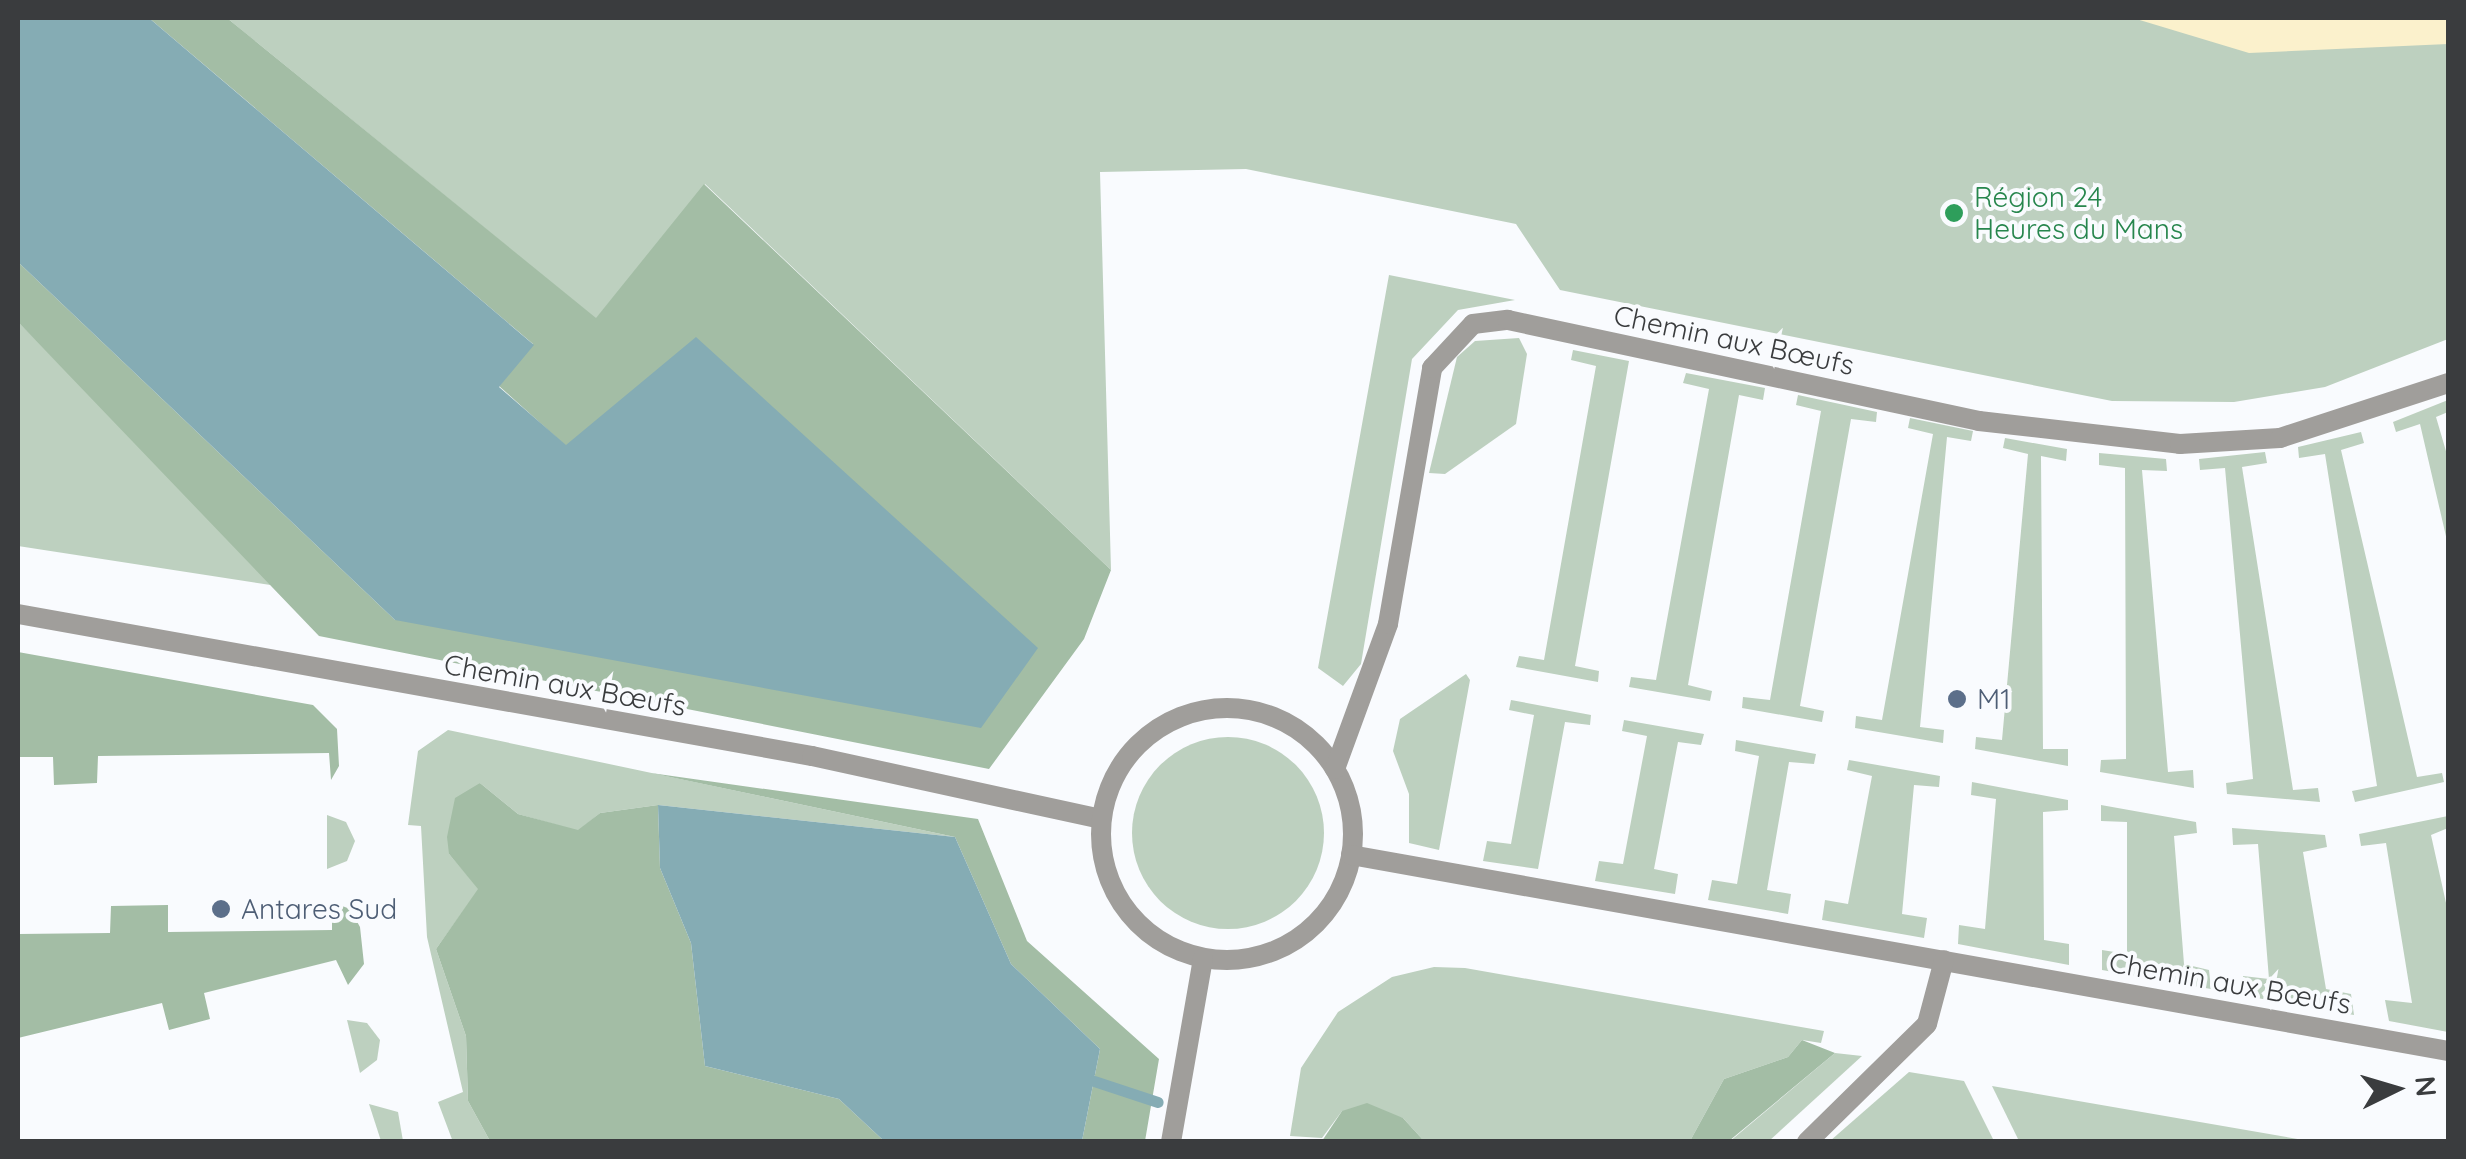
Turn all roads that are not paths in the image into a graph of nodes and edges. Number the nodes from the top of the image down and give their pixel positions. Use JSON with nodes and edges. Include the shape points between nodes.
{"nodes":[{"id":1,"x":2448,"y":383,"type":"edge"},
{"id":2,"x":18,"y":614,"type":"edge"},
{"id":3,"x":1336,"y":769,"type":"junction"},
{"id":4,"x":1101,"y":820,"type":"junction"},
{"id":5,"x":1352,"y":855,"type":"junction"},
{"id":6,"x":1203,"y":959,"type":"junction"},
{"id":7,"x":1944,"y":960,"type":"junction"},
{"id":8,"x":2448,"y":1050,"type":"edge"},
{"id":9,"x":1173,"y":1134,"type":"edge"},
{"id":10,"x":1807,"y":1142,"type":"edge"}],
"edges":[{"from":1,"to":3,"type":"street","name":"Chemin aux Bœufs","via":[[2280,438],[2180,444],[1979,421],[1508,320],[1473,324],[1432,368],[1388,624]]},
{"from":2,"to":4,"type":"street","name":"Chemin aux Bœufs","via":[[812,756]]},
{"from":3,"to":4,"type":"street","via":[[1278,718],[1200,710],[1133,748]]},
{"from":3,"to":5,"type":"street","via":[[1350,811]]},
{"from":4,"to":6,"type":"street","via":[[1114,893],[1152,935]]},
{"from":5,"to":6,"type":"street","via":[[1315,926],[1244,960]]},
{"from":5,"to":7,"type":"street","name":"Chemin aux Bœufs"},
{"from":6,"to":9,"type":"street"},
{"from":7,"to":8,"type":"street","name":"Chemin aux Bœufs"},
{"from":7,"to":10,"type":"street","via":[[1926,1024]]}]}
